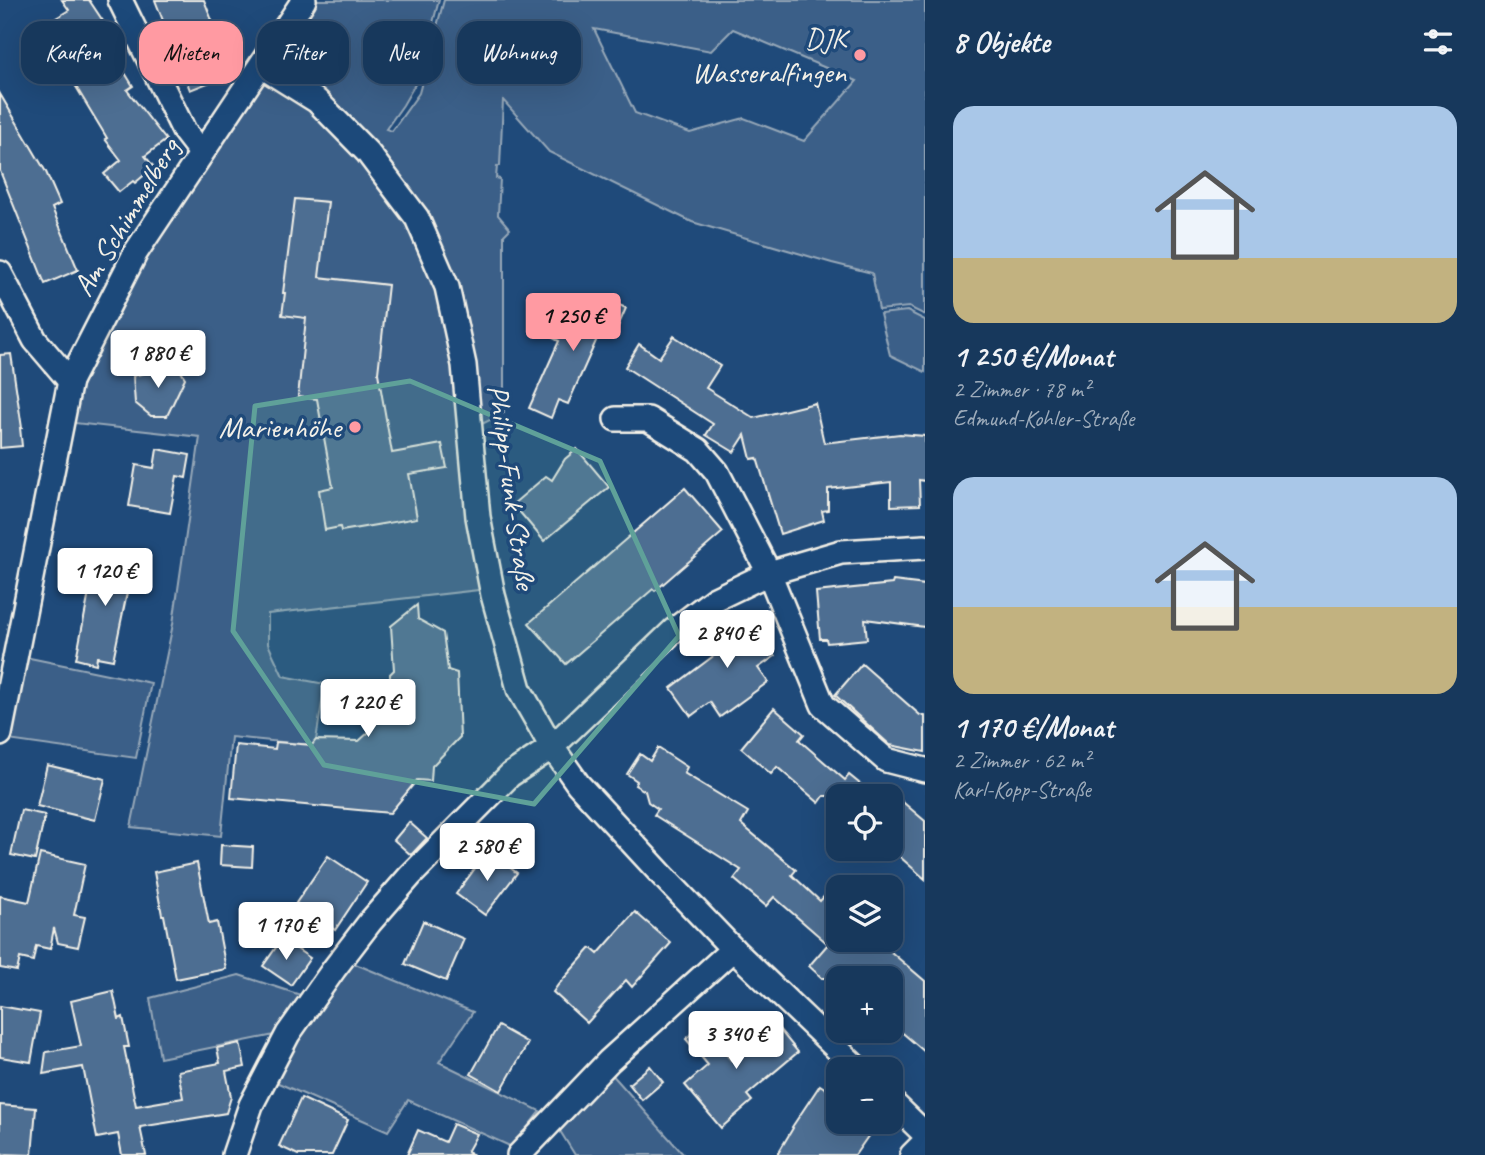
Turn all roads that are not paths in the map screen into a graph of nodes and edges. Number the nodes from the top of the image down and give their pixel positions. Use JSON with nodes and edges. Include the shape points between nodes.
{"nodes":[{"id":1,"x":120,"y":0,"type":"edge"},
{"id":2,"x":304,"y":0,"type":"edge"},
{"id":3,"x":290,"y":21,"type":"edge"},
{"id":4,"x":257,"y":72,"type":"edge"},
{"id":5,"x":290,"y":84,"type":"edge"},
{"id":6,"x":201,"y":153,"type":"junction"},
{"id":7,"x":0,"y":273,"type":"edge"},
{"id":8,"x":70,"y":381,"type":"junction"},
{"id":9,"x":616,"y":419,"type":"dead end"},
{"id":10,"x":925,"y":547,"type":"edge"},
{"id":11,"x":769,"y":573,"type":"junction"},
{"id":12,"x":0,"y":734,"type":"edge"},
{"id":13,"x":552,"y":747,"type":"junction"},
{"id":14,"x":925,"y":770,"type":"edge"},
{"id":15,"x":733,"y":949,"type":"junction"},
{"id":16,"x":846,"y":1057,"type":"edge"},
{"id":17,"x":903,"y":1113,"type":"edge"},
{"id":18,"x":925,"y":1134,"type":"edge"},
{"id":19,"x":925,"y":1142,"type":"edge"},
{"id":20,"x":234,"y":1155,"type":"edge"},
{"id":21,"x":519,"y":1155,"type":"edge"},
{"id":22,"x":912,"y":1155,"type":"edge"}],
"edges":[{"from":1,"to":6,"type":"street","via":[[184,131]]},
{"from":2,"to":3,"type":"street","name":"Am Schimmelberg"},
{"from":4,"to":6,"type":"street","name":"Am Schimmelberg"},
{"from":5,"to":13,"type":"street","name":"Philipp-Funk-Straße","via":[[317,101],[368,153],[417,218],[447,287],[464,365],[478,517],[493,595],[519,690]]},
{"from":6,"to":8,"type":"street","name":"Am Schimmelberg","via":[[136,253]]},
{"from":7,"to":8,"type":"street","via":[[35,340]]},
{"from":8,"to":12,"type":"street","name":"Am Schimmelberg"},
{"from":9,"to":11,"type":"street","via":[[648,419],[698,450],[717,472]]},
{"from":10,"to":11,"type":"street","via":[[841,552]]},
{"from":11,"to":13,"type":"street","via":[[715,599],[673,631]]},
{"from":11,"to":14,"type":"street","via":[[822,705],[886,760]]},
{"from":13,"to":15,"type":"street","name":"Philipp-Funk-Straße","via":[[578,785]]},
{"from":13,"to":20,"type":"street","via":[[510,775],[370,922],[288,1034],[251,1105]]},
{"from":15,"to":16,"type":"street","name":"Philipp-Funk-Straße"},
{"from":15,"to":21,"type":"street","via":[[609,1061]]},
{"from":17,"to":18,"type":"street"},
{"from":19,"to":22,"type":"street"}]}
